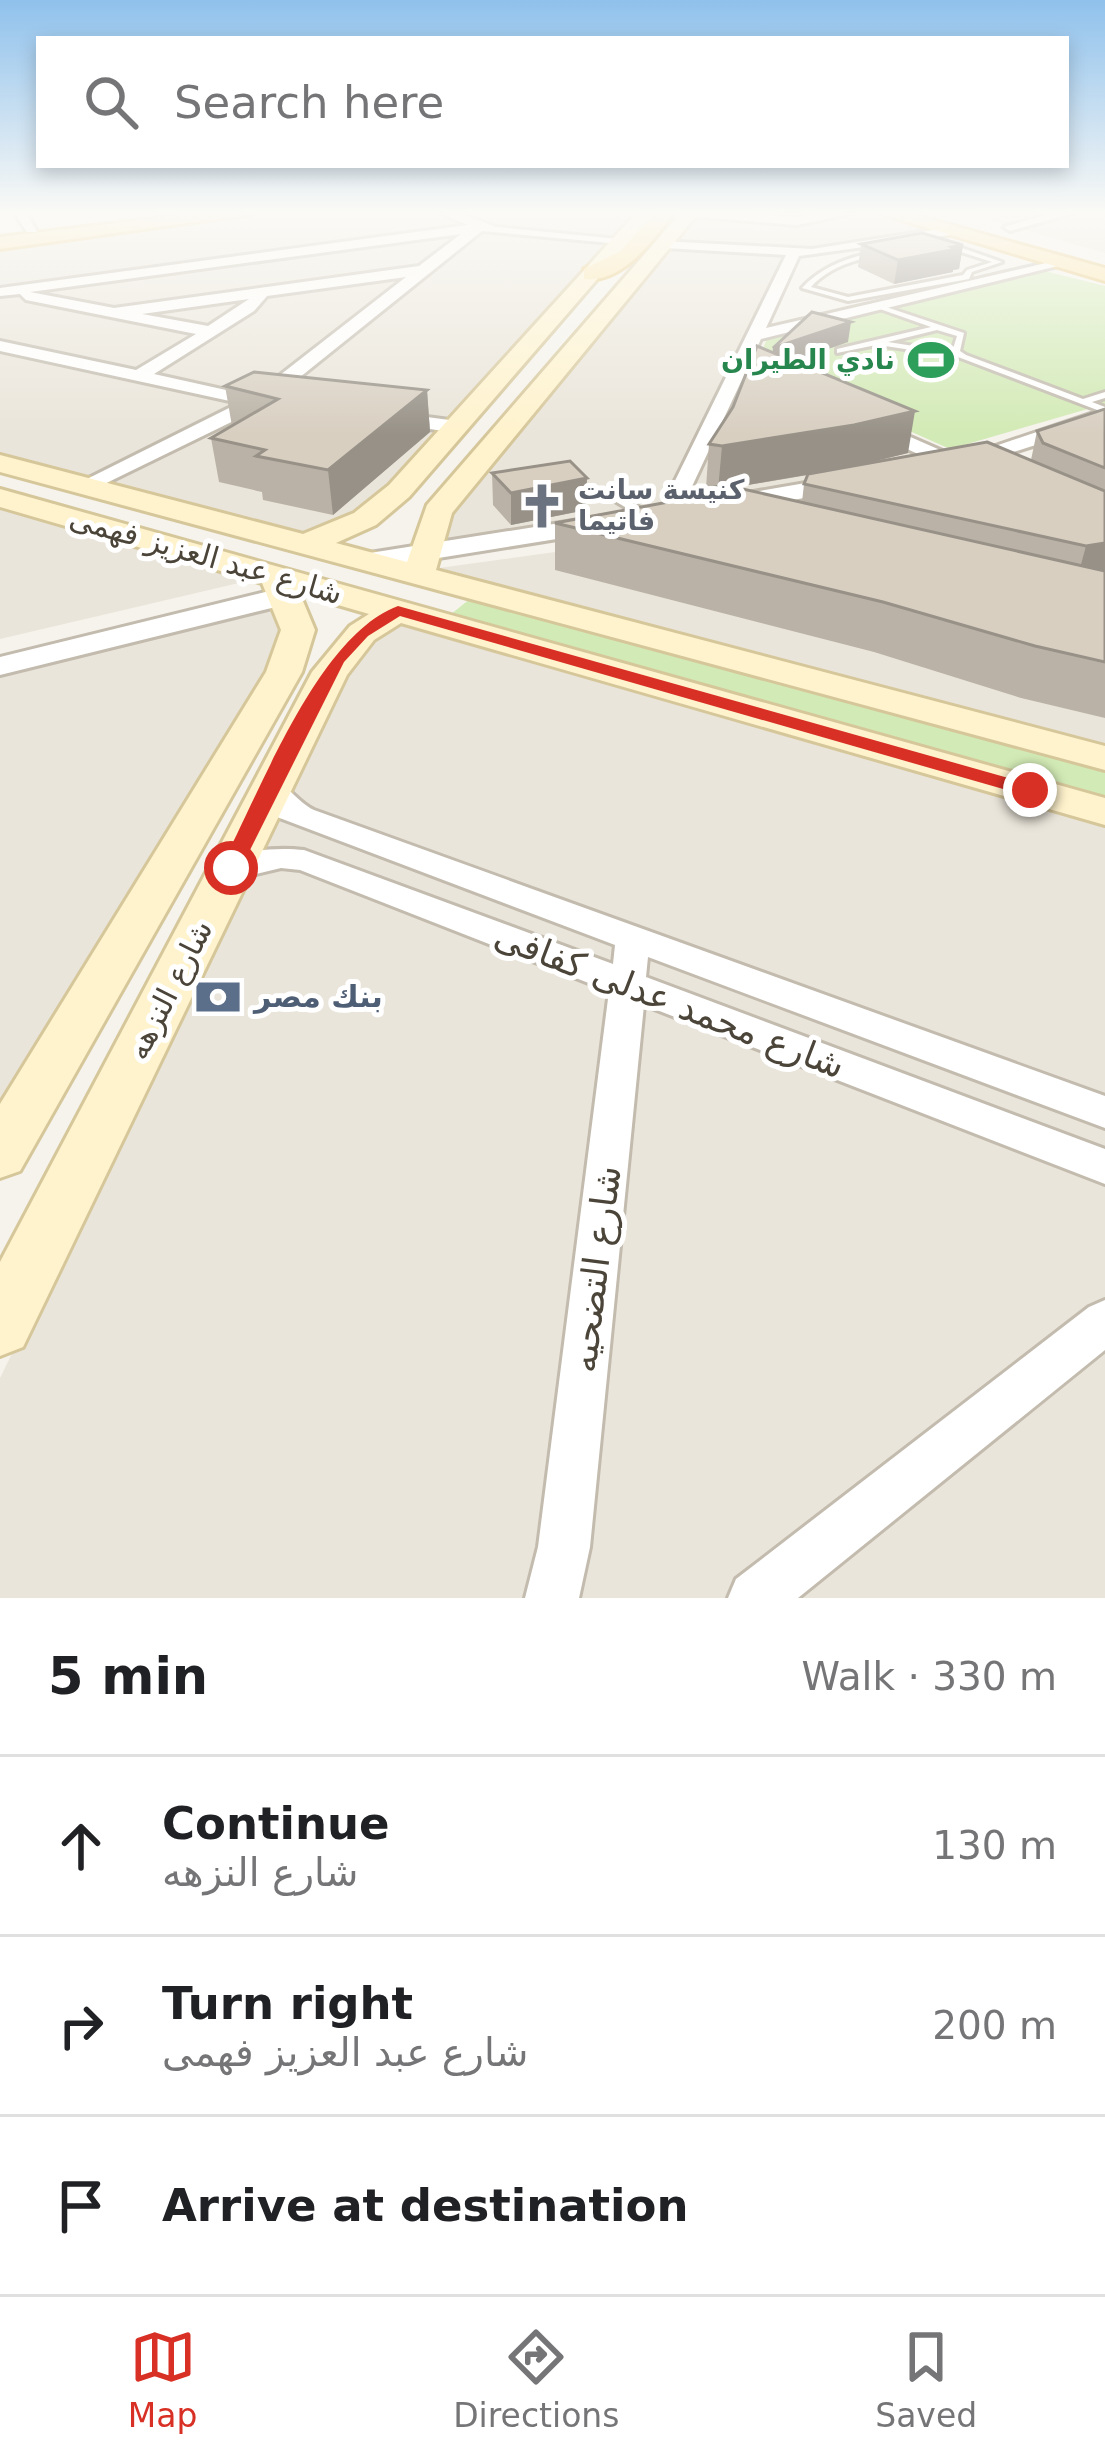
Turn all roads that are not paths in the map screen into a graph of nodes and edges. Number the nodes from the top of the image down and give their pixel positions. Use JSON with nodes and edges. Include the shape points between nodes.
{"nodes":[{"id":1,"x":49,"y":286,"type":"edge"},
{"id":2,"x":308,"y":286,"type":"edge"},
{"id":3,"x":403,"y":286,"type":"edge"},
{"id":4,"x":582,"y":286,"type":"edge"},
{"id":5,"x":633,"y":286,"type":"edge"},
{"id":6,"x":779,"y":286,"type":"edge"},
{"id":7,"x":807,"y":286,"type":"edge"},
{"id":8,"x":920,"y":286,"type":"edge"},
{"id":9,"x":967,"y":286,"type":"edge"},
{"id":10,"x":1,"y":292,"type":"edge"},
{"id":11,"x":263,"y":292,"type":"junction"},
{"id":12,"x":880,"y":306,"type":"junction"},
{"id":13,"x":114,"y":313,"type":"junction"},
{"id":14,"x":940,"y":327,"type":"junction"},
{"id":15,"x":212,"y":332,"type":"junction"},
{"id":16,"x":756,"y":335,"type":"junction"},
{"id":17,"x":876,"y":342,"type":"junction"},
{"id":18,"x":0,"y":346,"type":"edge"},
{"id":19,"x":841,"y":351,"type":"dead end"},
{"id":20,"x":958,"y":355,"type":"junction"},
{"id":21,"x":741,"y":367,"type":"junction"},
{"id":22,"x":763,"y":376,"type":"edge"},
{"id":23,"x":136,"y":378,"type":"junction"},
{"id":24,"x":1105,"y":395,"type":"edge"},
{"id":25,"x":256,"y":402,"type":"junction"},
{"id":26,"x":278,"y":405,"type":"edge"},
{"id":27,"x":1097,"y":409,"type":"edge"},
{"id":28,"x":848,"y":415,"type":"edge"},
{"id":29,"x":368,"y":416,"type":"edge"},
{"id":30,"x":457,"y":427,"type":"junction"},
{"id":31,"x":1105,"y":431,"type":"edge"},
{"id":32,"x":0,"y":463,"type":"edge"},
{"id":33,"x":975,"y":473,"type":"junction"},
{"id":34,"x":904,"y":479,"type":"junction"},
{"id":35,"x":88,"y":487,"type":"junction"},
{"id":36,"x":614,"y":496,"type":"dead end"},
{"id":37,"x":0,"y":498,"type":"edge"},
{"id":38,"x":686,"y":512,"type":"junction"},
{"id":39,"x":649,"y":517,"type":"junction"},
{"id":40,"x":364,"y":519,"type":"junction"},
{"id":41,"x":305,"y":544,"type":"junction"},
{"id":42,"x":408,"y":578,"type":"junction"},
{"id":43,"x":287,"y":600,"type":"junction"},
{"id":44,"x":0,"y":642,"type":"edge"},
{"id":45,"x":0,"y":666,"type":"edge"},
{"id":46,"x":1020,"y":736,"type":"junction"},
{"id":47,"x":1105,"y":758,"type":"edge"},
{"id":48,"x":271,"y":789,"type":"junction"},
{"id":49,"x":1030,"y":790,"type":"junction"},
{"id":50,"x":1105,"y":812,"type":"edge"},
{"id":51,"x":231,"y":868,"type":"junction"},
{"id":52,"x":633,"y":938,"type":"junction"},
{"id":53,"x":628,"y":984,"type":"junction"},
{"id":54,"x":1105,"y":1112,"type":"edge"},
{"id":55,"x":0,"y":1154,"type":"edge"},
{"id":56,"x":1105,"y":1167,"type":"edge"},
{"id":57,"x":1105,"y":1322,"type":"edge"},
{"id":58,"x":0,"y":1326,"type":"edge"},
{"id":59,"x":554,"y":1597,"type":"edge"},
{"id":60,"x":755,"y":1598,"type":"edge"}],
"edges":[{"from":1,"to":10,"type":"street"},
{"from":2,"to":11,"type":"street"},
{"from":3,"to":25,"type":"street"},
{"from":4,"to":30,"type":"main road"},
{"from":5,"to":42,"type":"main road","name":"شارع النزهه"},
{"from":6,"to":16,"type":"street"},
{"from":7,"to":8,"type":"lane","via":[[853,298]]},
{"from":9,"to":12,"type":"street"},
{"from":10,"to":13,"type":"street"},
{"from":11,"to":13,"type":"street"},
{"from":11,"to":15,"type":"street"},
{"from":12,"to":14,"type":"lane"},
{"from":12,"to":16,"type":"street"},
{"from":13,"to":15,"type":"street"},
{"from":14,"to":17,"type":"lane"},
{"from":14,"to":20,"type":"lane","via":[[963,338]]},
{"from":15,"to":23,"type":"street"},
{"from":16,"to":21,"type":"street"},
{"from":17,"to":19,"type":"lane"},
{"from":17,"to":20,"type":"lane"},
{"from":18,"to":23,"type":"street"},
{"from":20,"to":27,"type":"lane"},
{"from":21,"to":22,"type":"street"},
{"from":21,"to":38,"type":"street","via":[[678,495]]},
{"from":23,"to":25,"type":"street"},
{"from":24,"to":27,"type":"lane"},
{"from":25,"to":26,"type":"street"},
{"from":25,"to":35,"type":"street"},
{"from":27,"to":33,"type":"street"},
{"from":28,"to":33,"type":"street"},
{"from":29,"to":30,"type":"street"},
{"from":30,"to":40,"type":"main road"},
{"from":31,"to":33,"type":"street"},
{"from":32,"to":35,"type":"main road","name":"شارع عبد العزيز فهمى"},
{"from":33,"to":34,"type":"street"},
{"from":34,"to":38,"type":"street"},
{"from":34,"to":42,"type":"street","via":[[741,523]]},
{"from":35,"to":41,"type":"main road","name":"شارع عبد العزيز فهمى"},
{"from":36,"to":39,"type":"lane"},
{"from":37,"to":43,"type":"main road","name":"شارع عبد العزيز فهمى"},
{"from":38,"to":39,"type":"street"},
{"from":39,"to":42,"type":"street"},
{"from":40,"to":41,"type":"main road"},
{"from":40,"to":42,"type":"main road","via":[[394,531]]},
{"from":41,"to":42,"type":"main road","name":"شارع عبد العزيز فهمى"},
{"from":42,"to":43,"type":"main road","name":"شارع عبد العزيز فهمى"},
{"from":42,"to":43,"type":"main road","via":[[328,626]]},
{"from":42,"to":46,"type":"main road","name":"شارع عبد العزيز فهمى"},
{"from":42,"to":48,"type":"main road","name":"شارع النزهه","via":[[337,660]]},
{"from":42,"to":49,"type":"main road","name":"شارع عبد العزيز فهمى"},
{"from":43,"to":44,"type":"street"},
{"from":43,"to":45,"type":"street"},
{"from":43,"to":55,"type":"main road","name":"شارع النزهه","via":[[284,672]]},
{"from":46,"to":47,"type":"main road","name":"شارع عبد العزيز فهمى"},
{"from":46,"to":49,"type":"main road","via":[[1039,764]]},
{"from":48,"to":51,"type":"main road","name":"شارع النزهه"},
{"from":48,"to":52,"type":"street","name":"شارع محمد عدلى كفافى","via":[[303,817]]},
{"from":49,"to":50,"type":"main road","name":"شارع عبد العزيز فهمى"},
{"from":51,"to":53,"type":"street","name":"شارع محمد عدلى كفافى","via":[[304,860]]},
{"from":51,"to":58,"type":"main road","name":"شارع النزهه"},
{"from":52,"to":53,"type":"street","name":"شارع التضحيه"},
{"from":52,"to":54,"type":"street","name":"شارع محمد عدلى كفافى"},
{"from":53,"to":56,"type":"street","name":"شارع محمد عدلى كفافى"},
{"from":53,"to":59,"type":"street","name":"شارع التضحيه"},
{"from":57,"to":60,"type":"street"}]}
